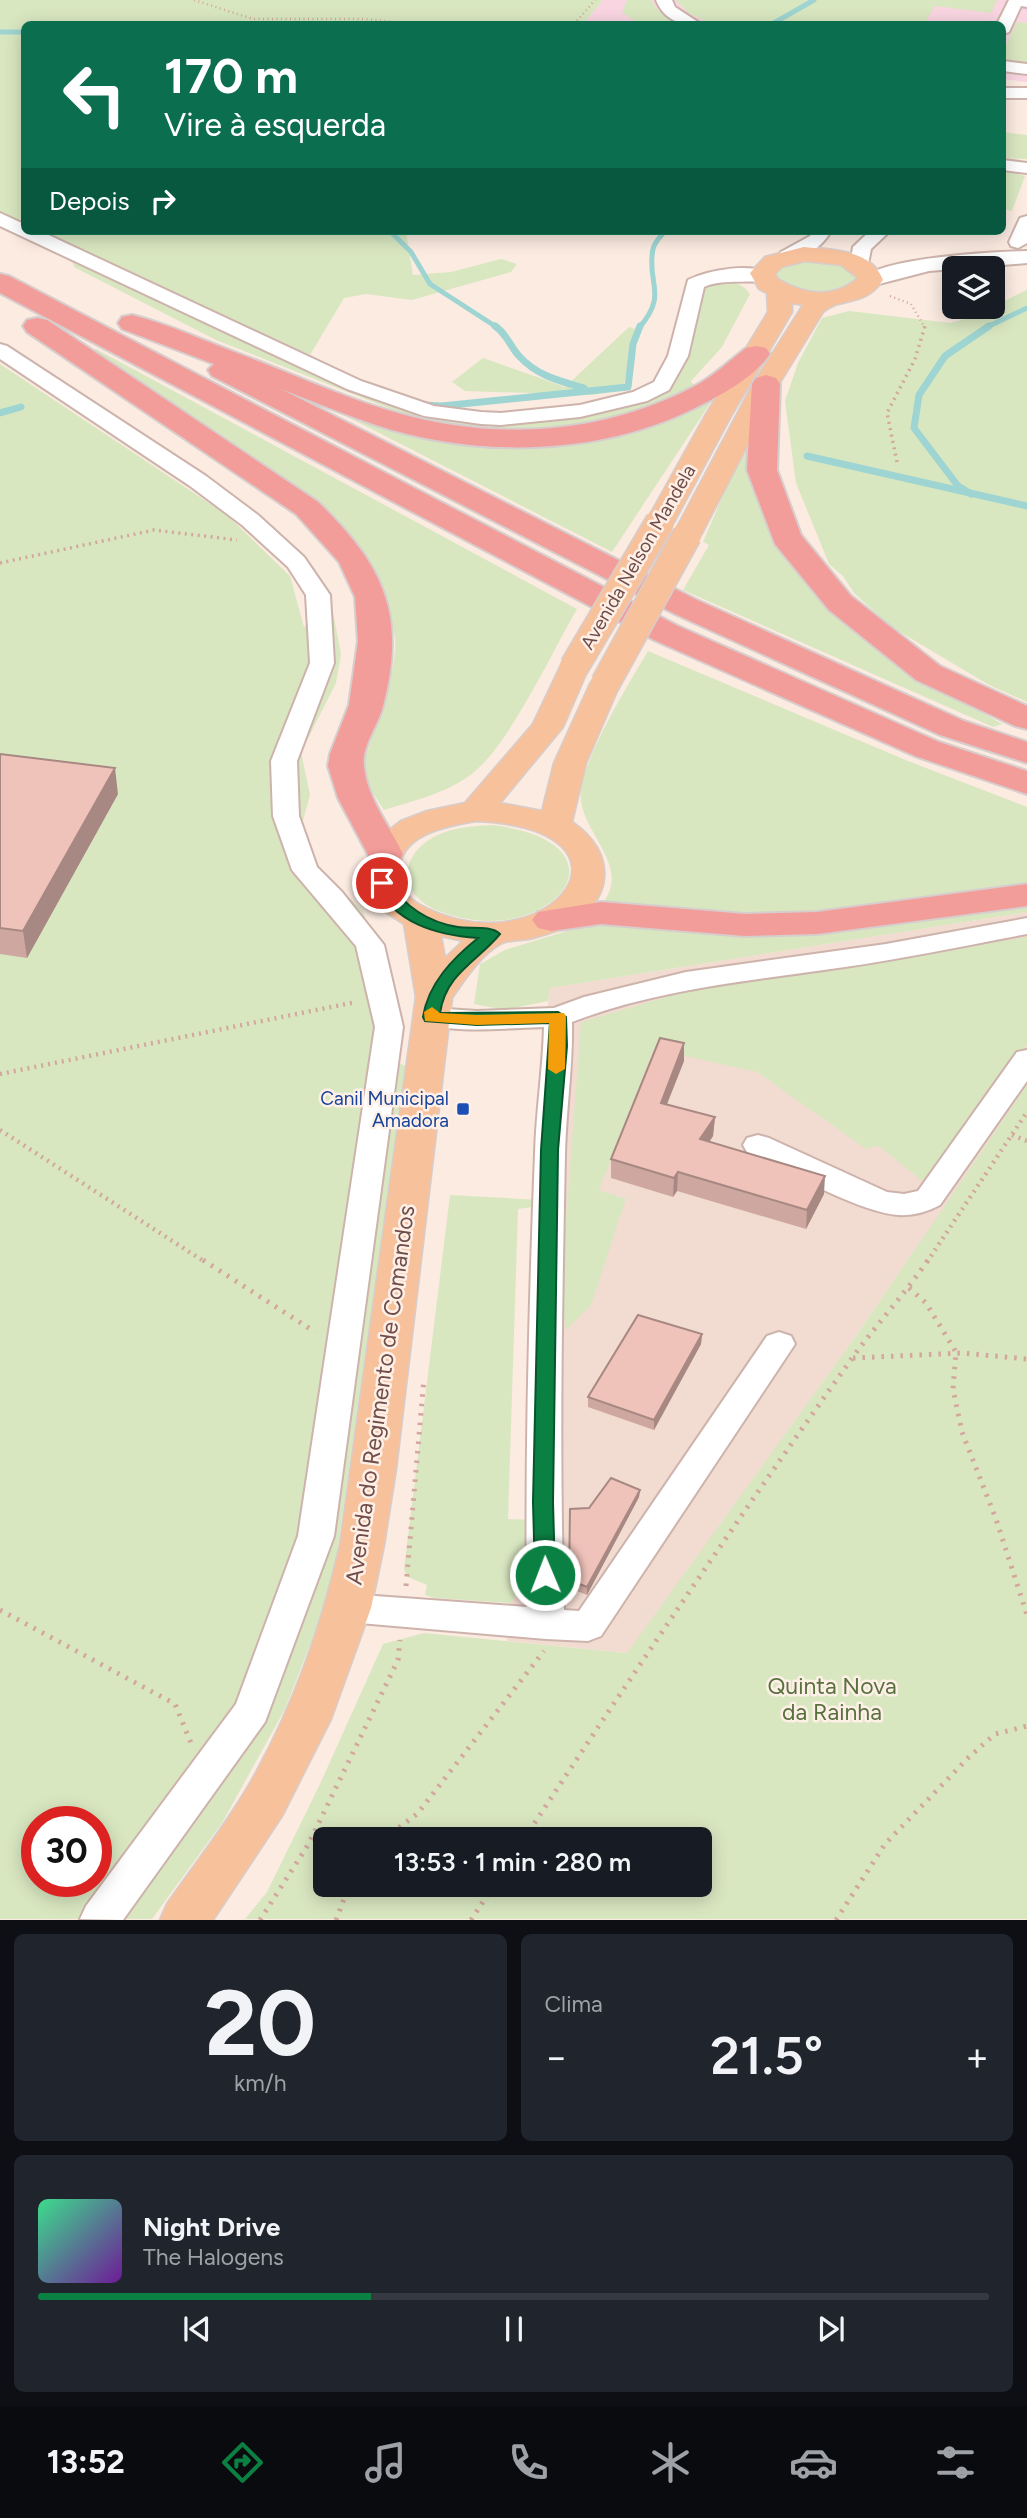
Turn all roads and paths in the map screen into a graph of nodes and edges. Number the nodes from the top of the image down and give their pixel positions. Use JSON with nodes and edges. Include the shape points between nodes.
{"nodes":[{"id":1,"x":194,"y":0,"type":"edge"},
{"id":2,"x":595,"y":0,"type":"edge"},
{"id":3,"x":663,"y":0,"type":"edge"},
{"id":4,"x":1027,"y":2,"type":"edge"},
{"id":5,"x":1027,"y":20,"type":"edge"},
{"id":6,"x":384,"y":21,"type":"edge"},
{"id":7,"x":577,"y":21,"type":"edge"},
{"id":8,"x":688,"y":21,"type":"edge"},
{"id":9,"x":1006,"y":22,"type":"edge"},
{"id":10,"x":1006,"y":24,"type":"edge"},
{"id":11,"x":1006,"y":66,"type":"edge"},
{"id":12,"x":1027,"y":69,"type":"edge"},
{"id":13,"x":1006,"y":93,"type":"edge"},
{"id":14,"x":1027,"y":93,"type":"edge"},
{"id":15,"x":1006,"y":165,"type":"edge"},
{"id":16,"x":1027,"y":167,"type":"edge"},
{"id":17,"x":0,"y":219,"type":"edge"},
{"id":18,"x":1027,"y":222,"type":"edge"},
{"id":19,"x":21,"y":229,"type":"edge"},
{"id":20,"x":34,"y":235,"type":"edge"},
{"id":21,"x":820,"y":235,"type":"edge"},
{"id":22,"x":876,"y":235,"type":"edge"},
{"id":23,"x":1023,"y":249,"type":"edge"},
{"id":24,"x":788,"y":256,"type":"junction"},
{"id":25,"x":6,"y":271,"type":"edge"},
{"id":26,"x":866,"y":278,"type":"junction"},
{"id":27,"x":771,"y":285,"type":"junction"},
{"id":28,"x":0,"y":294,"type":"edge"},
{"id":29,"x":822,"y":300,"type":"junction"},
{"id":30,"x":132,"y":323,"type":"junction"},
{"id":31,"x":0,"y":350,"type":"edge"},
{"id":32,"x":756,"y":354,"type":"junction"},
{"id":33,"x":766,"y":384,"type":"junction"},
{"id":34,"x":897,"y":462,"type":"dead end"},
{"id":35,"x":278,"y":545,"type":"junction"},
{"id":36,"x":0,"y":563,"type":"edge"},
{"id":37,"x":1027,"y":719,"type":"edge"},
{"id":38,"x":1027,"y":753,"type":"edge"},
{"id":39,"x":1027,"y":783,"type":"edge"},
{"id":40,"x":476,"y":811,"type":"junction"},
{"id":41,"x":555,"y":826,"type":"junction"},
{"id":42,"x":385,"y":854,"type":"junction"},
{"id":43,"x":1027,"y":895,"type":"edge"},
{"id":44,"x":551,"y":920,"type":"junction"},
{"id":45,"x":421,"y":921,"type":"junction"},
{"id":46,"x":1027,"y":926,"type":"edge"},
{"id":47,"x":492,"y":934,"type":"junction"},
{"id":48,"x":382,"y":996,"type":"junction"},
{"id":49,"x":433,"y":1007,"type":"junction"},
{"id":50,"x":558,"y":1017,"type":"junction"},
{"id":51,"x":1027,"y":1059,"type":"edge"},
{"id":52,"x":0,"y":1074,"type":"edge"},
{"id":53,"x":1027,"y":1112,"type":"edge"},
{"id":54,"x":0,"y":1130,"type":"edge"},
{"id":55,"x":1012,"y":1135,"type":"junction"},
{"id":56,"x":1027,"y":1141,"type":"edge"},
{"id":57,"x":758,"y":1145,"type":"dead end"},
{"id":58,"x":909,"y":1288,"type":"junction"},
{"id":59,"x":779,"y":1344,"type":"dead end"},
{"id":60,"x":342,"y":1349,"type":"junction"},
{"id":61,"x":956,"y":1352,"type":"junction"},
{"id":62,"x":852,"y":1358,"type":"junction"},
{"id":63,"x":1027,"y":1359,"type":"edge"},
{"id":64,"x":348,"y":1608,"type":"junction"},
{"id":65,"x":0,"y":1610,"type":"edge"},
{"id":66,"x":1027,"y":1615,"type":"edge"},
{"id":67,"x":546,"y":1624,"type":"junction"},
{"id":68,"x":1027,"y":1726,"type":"edge"},
{"id":69,"x":204,"y":1777,"type":"junction"},
{"id":70,"x":400,"y":1827,"type":"edge"},
{"id":71,"x":532,"y":1827,"type":"edge"},
{"id":72,"x":345,"y":1897,"type":"edge"},
{"id":73,"x":486,"y":1897,"type":"edge"},
{"id":74,"x":100,"y":1919,"type":"edge"},
{"id":75,"x":185,"y":1920,"type":"edge"},
{"id":76,"x":336,"y":1920,"type":"edge"},
{"id":77,"x":471,"y":1920,"type":"edge"},
{"id":78,"x":836,"y":1920,"type":"edge"}],
"edges":[{"from":1,"to":6,"type":"path","via":[[261,20]]},
{"from":2,"to":7,"type":"path"},
{"from":3,"to":8,"type":"street","via":[[668,10]]},
{"from":4,"to":9,"type":"street","via":[[1016,1]]},
{"from":5,"to":10,"type":"street"},
{"from":11,"to":12,"type":"street"},
{"from":13,"to":14,"type":"street"},
{"from":15,"to":16,"type":"street"},
{"from":17,"to":19,"type":"street"},
{"from":18,"to":23,"type":"street"},
{"from":20,"to":27,"type":"street","via":[[354,385],[431,412],[481,418],[580,411],[640,397],[662,386],[678,356],[695,284],[740,273]]},
{"from":21,"to":24,"type":"street"},
{"from":22,"to":26,"type":"street","via":[[862,247]]},
{"from":23,"to":26,"type":"street"},
{"from":24,"to":26,"type":"main road","via":[[828,255]]},
{"from":24,"to":27,"type":"main road","via":[[764,268]]},
{"from":25,"to":30,"type":"highway"},
{"from":25,"to":39,"type":"highway","via":[[666,633],[927,748]]},
{"from":26,"to":29,"type":"main road","via":[[849,296]]},
{"from":26,"to":34,"type":"path","via":[[911,304],[925,326],[915,359],[887,413]]},
{"from":27,"to":29,"type":"main road"},
{"from":27,"to":32,"type":"main road","name":"Avenida Nelson Mandela","via":[[780,312]]},
{"from":28,"to":42,"type":"highway","via":[[34,323],[307,508],[340,540],[362,572],[375,611],[377,641],[366,708],[345,764],[356,799]]},
{"from":29,"to":33,"type":"main road","name":"Avenida Nelson Mandela"},
{"from":30,"to":32,"type":"highway","via":[[387,419],[423,430],[485,439],[579,434],[634,422],[707,391]]},
{"from":30,"to":38,"type":"highway","via":[[686,607],[952,728]]},
{"from":31,"to":35,"type":"street","via":[[198,481]]},
{"from":32,"to":40,"type":"main road","name":"Avenida Nelson Mandela","bridge":true,"via":[[574,667],[547,727]]},
{"from":33,"to":37,"type":"highway","via":[[762,470],[786,537],[840,603],[928,673]]},
{"from":33,"to":41,"type":"main road","name":"Avenida Nelson Mandela","bridge":true,"via":[[604,684],[570,763]]},
{"from":35,"to":36,"type":"path","via":[[154,530]]},
{"from":35,"to":48,"type":"street","via":[[318,595],[322,663],[284,761],[286,816],[304,870],[370,945]]},
{"from":40,"to":41,"type":"main road","via":[[504,811]]},
{"from":40,"to":42,"type":"main road","via":[[426,822],[405,833]]},
{"from":41,"to":44,"type":"main road","via":[[586,855],[590,873],[585,890],[572,906]]},
{"from":42,"to":45,"type":"main road","via":[[381,876],[390,898]]},
{"from":43,"to":44,"type":"highway","via":[[817,923],[745,925],[601,913]]},
{"from":44,"to":47,"type":"main road"},
{"from":45,"to":47,"type":"main road","via":[[454,931]]},
{"from":45,"to":49,"type":"main road","name":"Avenida do Regimento de Comandos"},
{"from":46,"to":50,"type":"street","via":[[886,953],[686,981],[594,1003]]},
{"from":47,"to":49,"type":"main road","name":"Avenida do Regimento de Comandos","via":[[463,958]]},
{"from":48,"to":52,"type":"path"},
{"from":48,"to":60,"type":"street","via":[[389,1027]]},
{"from":49,"to":50,"type":"street","via":[[477,1020]]},
{"from":49,"to":64,"type":"main road","name":"Avenida do Regimento de Comandos","via":[[372,1482]]},
{"from":50,"to":67,"type":"street","via":[[550,1150]]},
{"from":51,"to":57,"type":"street","via":[[929,1198],[919,1203],[892,1205],[877,1200]]},
{"from":53,"to":55,"type":"path"},
{"from":54,"to":60,"type":"path"},
{"from":55,"to":56,"type":"path"},
{"from":55,"to":58,"type":"path"},
{"from":58,"to":61,"type":"path","via":[[926,1303]]},
{"from":58,"to":62,"type":"path"},
{"from":59,"to":67,"type":"street","via":[[588,1626]]},
{"from":60,"to":69,"type":"street","via":[[316,1536],[252,1712]]},
{"from":61,"to":62,"type":"path"},
{"from":61,"to":63,"type":"path"},
{"from":61,"to":66,"type":"path","via":[[953,1389],[962,1432]]},
{"from":62,"to":71,"type":"path"},
{"from":64,"to":67,"type":"street"},
{"from":64,"to":75,"type":"main road","name":"Avenida do Regimento de Comandos","via":[[307,1719],[265,1801]]},
{"from":65,"to":69,"type":"path","via":[[176,1704]]},
{"from":67,"to":70,"type":"path","via":[[550,1644],[418,1813]]},
{"from":68,"to":78,"type":"path","via":[[995,1734],[969,1757],[886,1844]]},
{"from":69,"to":74,"type":"street"},
{"from":72,"to":76,"type":"path"},
{"from":73,"to":77,"type":"path"}]}
